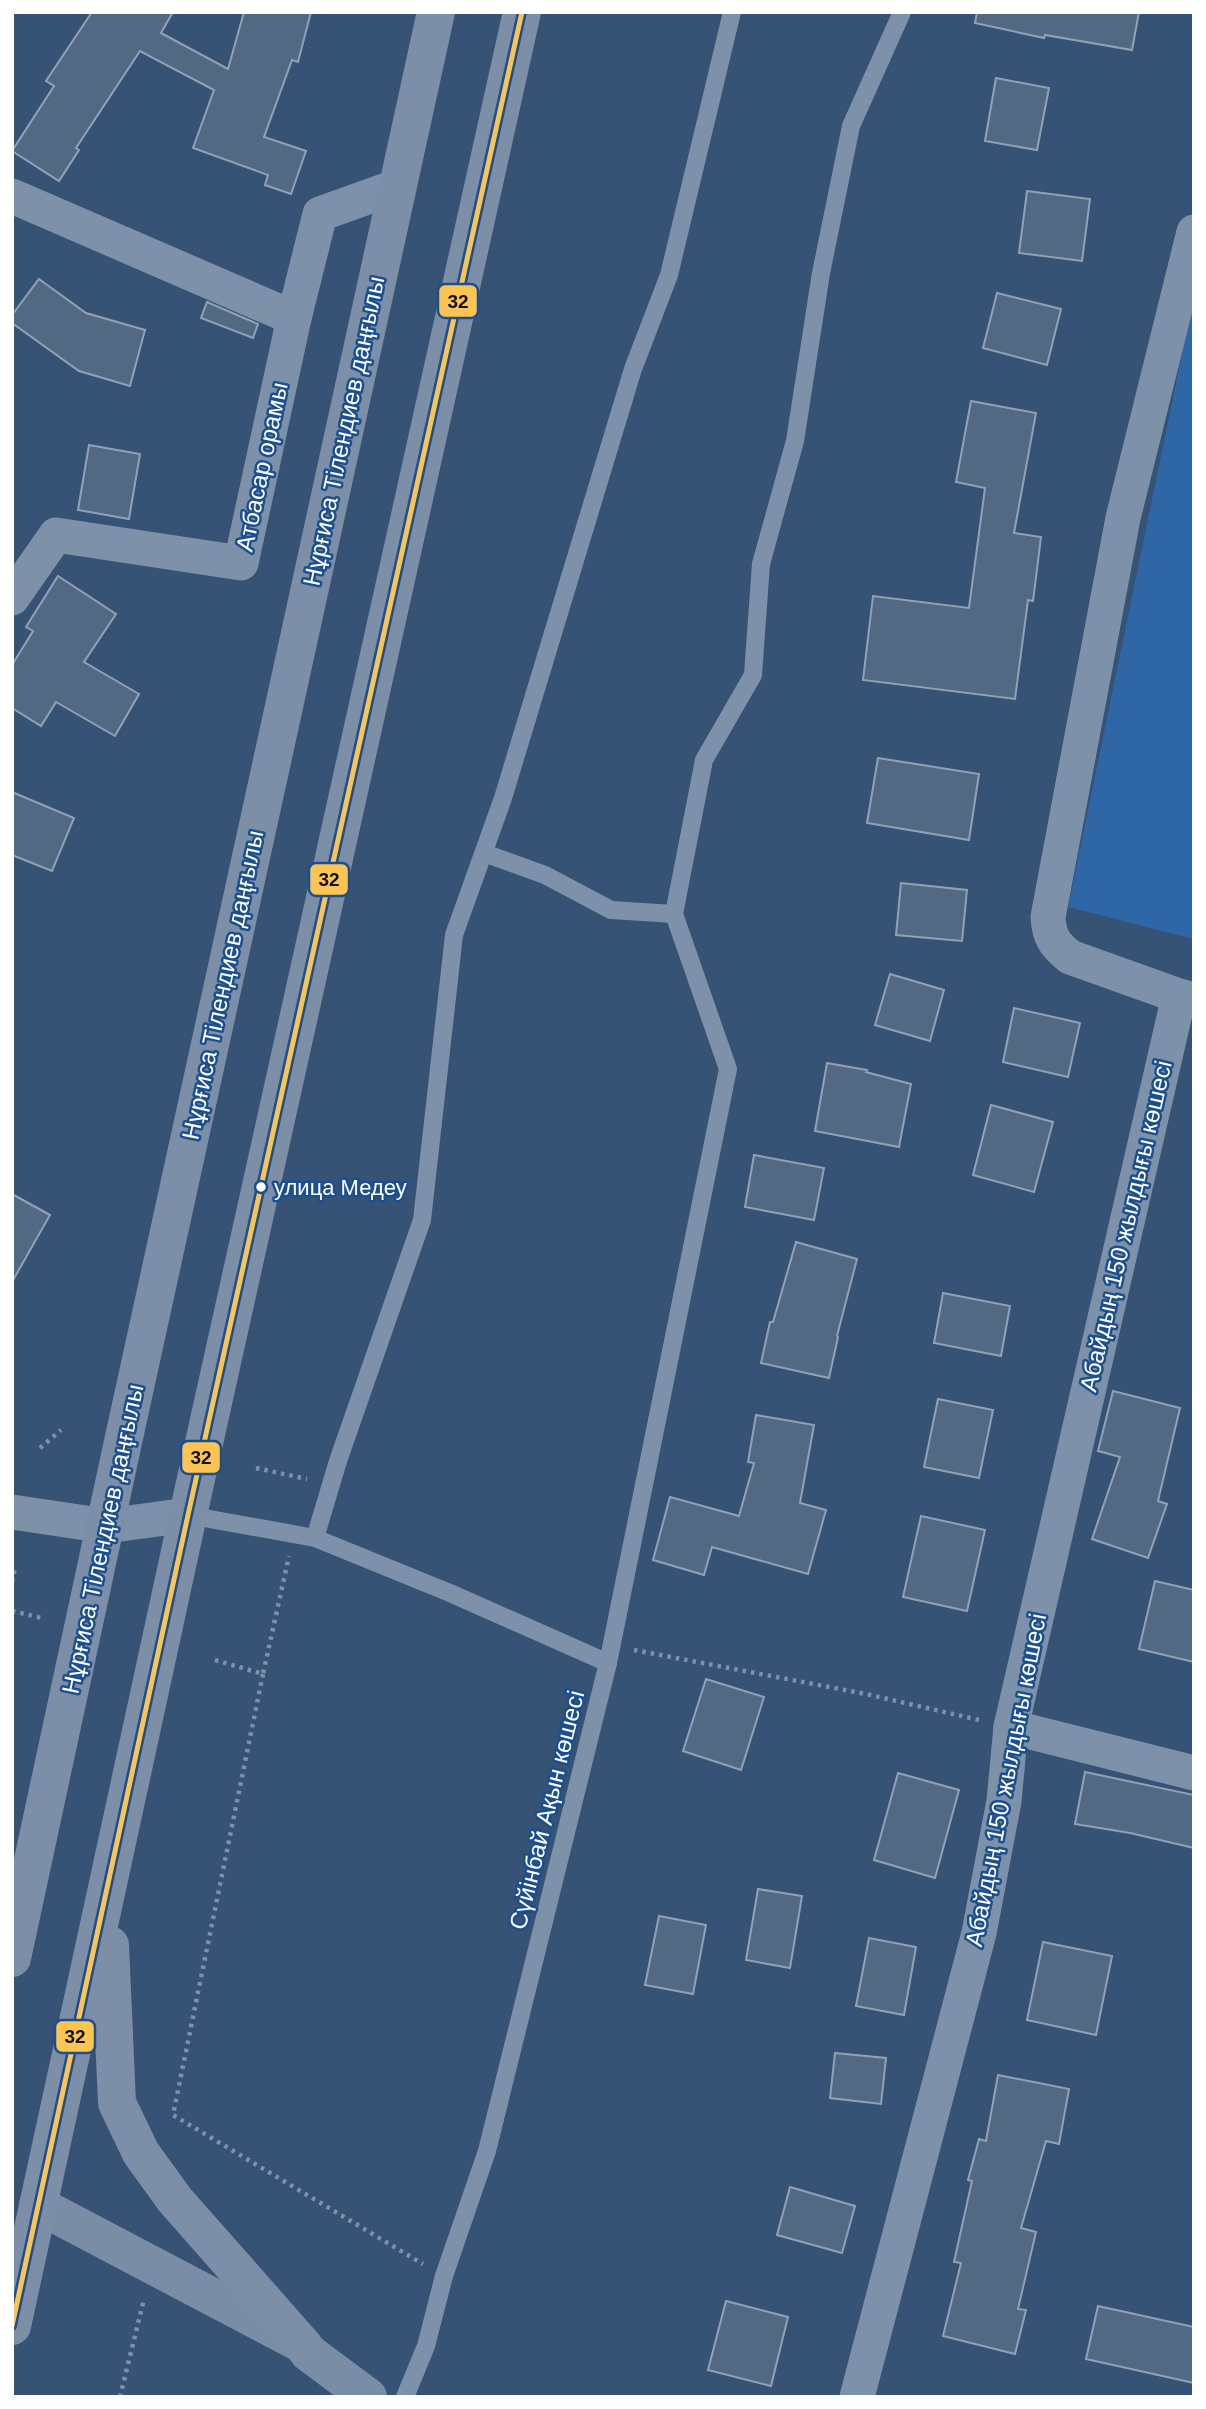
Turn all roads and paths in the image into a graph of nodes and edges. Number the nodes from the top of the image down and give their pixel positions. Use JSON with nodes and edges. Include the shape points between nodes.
{"nodes":[{"id":1,"x":436,"y":12,"type":"edge"},
{"id":2,"x":522,"y":12,"type":"edge"},
{"id":3,"x":732,"y":12,"type":"edge"},
{"id":4,"x":902,"y":12,"type":"edge"},
{"id":5,"x":398,"y":186,"type":"junction"},
{"id":6,"x":12,"y":196,"type":"edge"},
{"id":7,"x":1194,"y":232,"type":"edge"},
{"id":8,"x":294,"y":318,"type":"junction"},
{"id":9,"x":12,"y":598,"type":"edge"},
{"id":10,"x":484,"y":853,"type":"junction"},
{"id":11,"x":674,"y":914,"type":"junction"},
{"id":12,"x":1186,"y":998,"type":"edge"},
{"id":13,"x":61,"y":1430,"type":"dead end"},
{"id":14,"x":40,"y":1448,"type":"dead end"},
{"id":15,"x":256,"y":1468,"type":"dead end"},
{"id":16,"x":307,"y":1479,"type":"dead end"},
{"id":17,"x":12,"y":1512,"type":"edge"},
{"id":18,"x":188,"y":1514,"type":"junction"},
{"id":19,"x":106,"y":1526,"type":"junction"},
{"id":20,"x":294,"y":1534,"type":"junction"},
{"id":21,"x":315,"y":1538,"type":"junction"},
{"id":22,"x":15,"y":1569,"type":"dead end"},
{"id":23,"x":12,"y":1582,"type":"edge"},
{"id":24,"x":12,"y":1612,"type":"edge"},
{"id":25,"x":42,"y":1618,"type":"dead end"},
{"id":26,"x":610,"y":1654,"type":"junction"},
{"id":27,"x":215,"y":1660,"type":"dead end"},
{"id":28,"x":263,"y":1674,"type":"junction"},
{"id":29,"x":1011,"y":1727,"type":"junction"},
{"id":30,"x":1194,"y":1773,"type":"edge"},
{"id":31,"x":108,"y":1888,"type":"junction"},
{"id":32,"x":12,"y":1958,"type":"edge"},
{"id":33,"x":38,"y":2205,"type":"junction"},
{"id":34,"x":152,"y":2265,"type":"junction"},
{"id":35,"x":444,"y":2276,"type":"junction"},
{"id":36,"x":12,"y":2326,"type":"edge"},
{"id":37,"x":302,"y":2344,"type":"junction"},
{"id":38,"x":120,"y":2397,"type":"edge"},
{"id":39,"x":368,"y":2397,"type":"edge"},
{"id":40,"x":405,"y":2397,"type":"edge"},
{"id":41,"x":857,"y":2397,"type":"edge"}],
"edges":[{"from":1,"to":5,"type":"main road","name":"Нұрғиса Тілендиев даңғылы"},
{"from":2,"to":18,"type":"main road"},
{"from":3,"to":10,"type":"lane","via":[[668,275],[633,369]]},
{"from":4,"to":11,"type":"lane","via":[[851,126],[821,273],[796,441],[761,565],[753,675],[704,760]]},
{"from":5,"to":8,"type":"street","name":"Атбасар орамы","via":[[320,214]]},
{"from":5,"to":19,"type":"main road","name":"Нұрғиса Тілендиев даңғылы"},
{"from":6,"to":8,"type":"street"},
{"from":7,"to":12,"type":"street","via":[[1124,517],[1048,917],[1056,946],[1070,957]]},
{"from":8,"to":9,"type":"street","name":"Атбасар орамы","via":[[242,562],[57,535]]},
{"from":10,"to":11,"type":"lane","via":[[545,875],[611,910]]},
{"from":10,"to":21,"type":"lane","via":[[454,935],[422,1220]]},
{"from":11,"to":26,"type":"lane","via":[[728,1069]]},
{"from":12,"to":29,"type":"street","name":"Абайдың 150 жылдығы көшесі"},
{"from":13,"to":14,"type":"path"},
{"from":15,"to":16,"type":"path"},
{"from":17,"to":19,"type":"street"},
{"from":18,"to":19,"type":"street"},
{"from":18,"to":20,"type":"lane","name":"Сүйінбай Ақын көшесі"},
{"from":18,"to":31,"type":"main road"},
{"from":19,"to":32,"type":"main road","name":"Нұрғиса Тілендиев даңғылы"},
{"from":20,"to":21,"type":"lane","name":"Сүйінбай Ақын көшесі"},
{"from":20,"to":28,"type":"path"},
{"from":21,"to":26,"type":"lane","name":"Сүйінбай Ақын көшесі"},
{"from":22,"to":23,"type":"path"},
{"from":24,"to":25,"type":"path"},
{"from":26,"to":29,"type":"path","via":[[866,1694]]},
{"from":26,"to":35,"type":"lane","name":"Сүйінбай Ақын көшесі","via":[[487,2151]]},
{"from":27,"to":28,"type":"path"},
{"from":28,"to":35,"type":"path","via":[[173,2115]]},
{"from":29,"to":30,"type":"street"},
{"from":29,"to":41,"type":"street","name":"Абайдың 150 жылдығы көшесі","via":[[1004,1801],[979,1933]]},
{"from":31,"to":33,"type":"main road"},
{"from":31,"to":37,"type":"main road","via":[[117,2103],[141,2153],[175,2200]]},
{"from":33,"to":34,"type":"street"},
{"from":33,"to":36,"type":"main road"},
{"from":34,"to":37,"type":"street"},
{"from":34,"to":38,"type":"path"},
{"from":35,"to":40,"type":"lane","name":"Сүйінбай Ақын көшесі","via":[[426,2346]]},
{"from":37,"to":39,"type":"street"}]}
